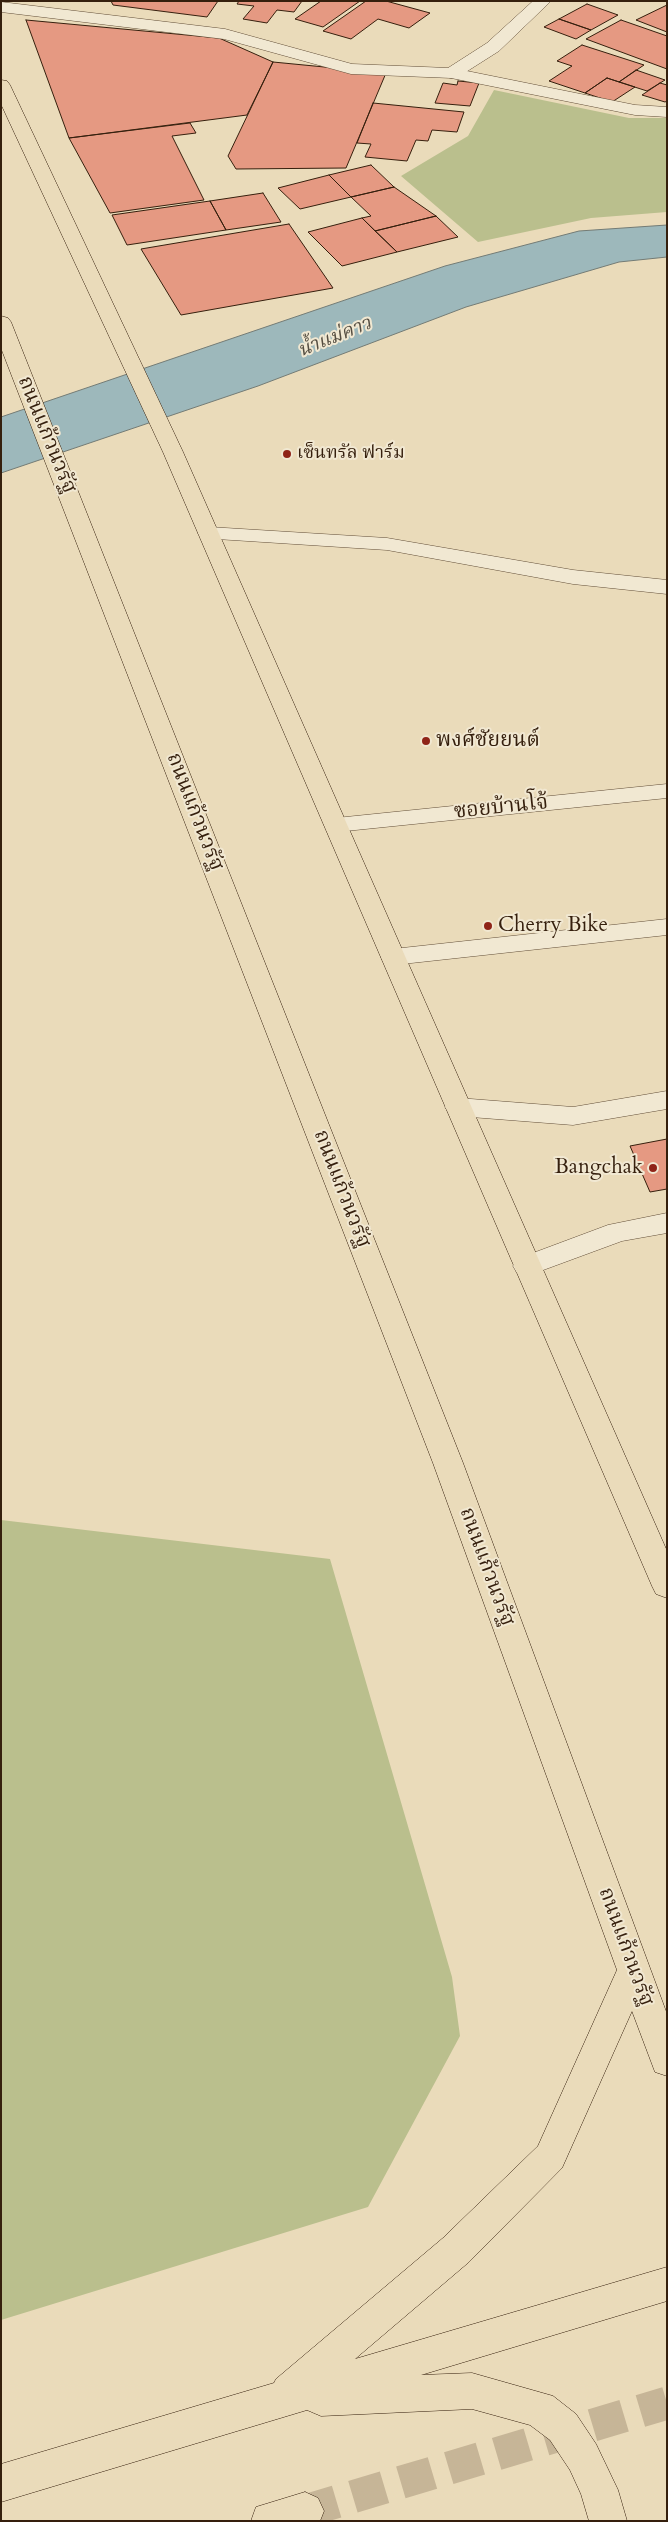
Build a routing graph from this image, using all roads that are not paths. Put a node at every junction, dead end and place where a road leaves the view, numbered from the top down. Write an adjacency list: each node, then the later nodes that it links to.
1 (544, 1): 3 (street)
2 (1, 7): 3 (street)
3 (452, 73): 5 (street)
4 (1, 85): 7 (main road)
5 (667, 112)
6 (1, 322): 18 (main road, ถนนแก้วนวรัฐ)
7 (209, 533): 8 (street); 10 (main road)
8 (667, 587)
9 (667, 791): 10 (street, ซอยบ้านโจ้)
10 (336, 825): 12 (main road)
11 (667, 927): 12 (street)
12 (393, 957): 14 (main road)
13 (667, 1100): 14 (street)
14 (458, 1107): 16 (main road)
15 (667, 1223): 16 (street)
16 (527, 1266): 17 (main road)
17 (667, 1586)
18 (634, 1971): 19 (main road, ถนนแก้วนวรัฐ); 21 (main road)
19 (667, 2061)
20 (667, 2284): 21 (main road)
21 (280, 2400): 22 (main road); 25 (main road)
22 (1, 2483)
23 (305, 2511): 24 (main road)
24 (270, 2521)
25 (608, 2521)

